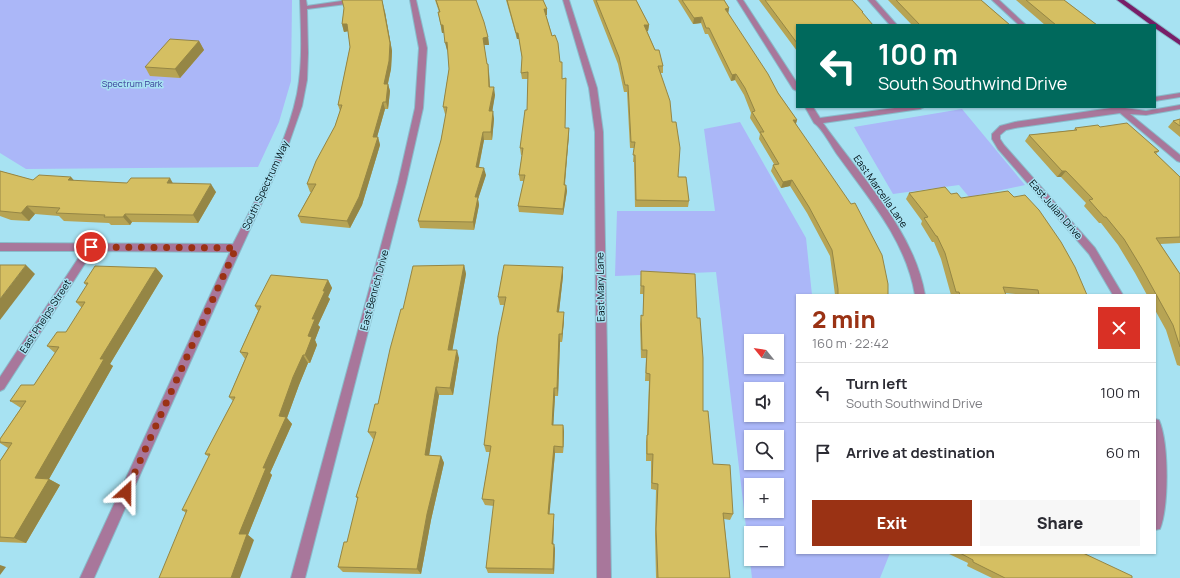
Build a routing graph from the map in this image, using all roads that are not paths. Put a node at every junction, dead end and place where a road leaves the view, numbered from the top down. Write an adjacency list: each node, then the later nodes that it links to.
1 (362, 0): 8 (street)
2 (413, 0): 32 (street, East Benrich Drive)
3 (566, 0): 33 (street, East Mary Lane)
4 (740, 0): 14 (street)
5 (871, 0): 9 (street)
6 (995, 0): 10 (street)
7 (1120, 0): 11 (main road)
8 (303, 4): 25 (street, South Spectrum Way)
9 (893, 24)
10 (1022, 24)
11 (1154, 24)
12 (1156, 26): 13 (main road)
13 (1180, 43)
14 (796, 87)
15 (1180, 95): 16 (street)
16 (1156, 99)
17 (1180, 107): 20 (street)
18 (810, 108): 21 (street, East Marcella Lane)
19 (913, 108): 21 (street)
20 (1122, 108): 22 (street); 27 (street, East Julian Drive)
21 (818, 121): 26 (street, East Marcella Lane)
22 (1180, 159)
23 (0, 247): 24 (street)
24 (91, 247): 25 (street); 28 (street, East Phelps Street)
25 (236, 248): 31 (street, South Spectrum Way)
26 (920, 294)
27 (1117, 294)
28 (0, 386)
29 (1156, 429): 30 (street)
30 (1156, 522)
31 (87, 578)
32 (298, 578)
33 (604, 578)

